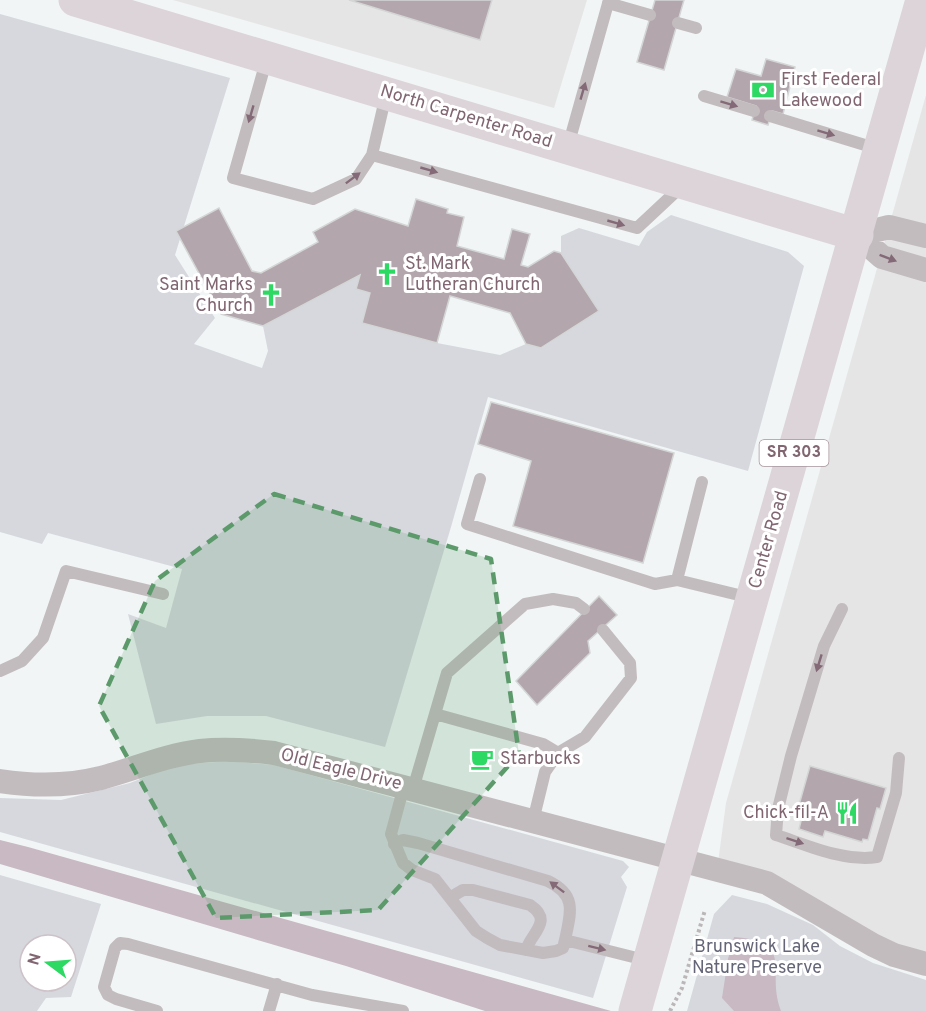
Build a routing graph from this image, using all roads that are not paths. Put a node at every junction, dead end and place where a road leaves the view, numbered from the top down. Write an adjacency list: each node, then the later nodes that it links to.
1 (75, 0): 7 (main road, North Carpenter Road)
2 (922, 0): 13 (main road, Center Road / SR 303)
3 (609, 2): 4 (lane); 12 (lane, one-way to 3)
4 (650, 15)
5 (678, 23): 6 (lane)
6 (696, 28)
7 (267, 57): 8 (main road, North Carpenter Road); 14 (lane, one-way to 14)
8 (387, 93): 12 (main road, North Carpenter Road); 14 (lane)
9 (704, 96): 10 (lane, one-way to 10)
10 (754, 111)
11 (770, 116): 13 (lane, one-way to 13)
12 (567, 147): 15 (main road, North Carpenter Road)
13 (881, 150): 16 (main road, Center Road / SR 303)
14 (372, 155): 15 (lane, one-way to 15)
15 (684, 184): 16 (main road, North Carpenter Road)
16 (857, 235): 17 (street); 18 (street, one-way to 18); 23 (main road, Center Road / SR 303)
17 (926, 236)
18 (926, 270)
19 (480, 479): 21 (lane)
20 (702, 482): 21 (lane)
21 (677, 580): 23 (lane)
22 (164, 594): 27 (lane)
23 (753, 598): 35 (main road, Center Road / SR 303)
24 (584, 609): 28 (lane)
25 (842, 609): 30 (lane, one-way to 30)
26 (603, 630): 29 (lane)
27 (0, 671)
28 (435, 714): 29 (lane); 32 (lane)
29 (558, 753): 33 (lane)
30 (899, 758)
31 (0, 781): 32 (street, Old Eagle Drive)
32 (409, 788): 33 (street, Old Eagle Drive); 34 (lane)
33 (534, 821): 35 (street, Old Eagle Drive)
34 (394, 844): 36 (lane); 37 (lane, one-way to 34)
35 (677, 860): 39 (main road, Center Road / SR 303); 40 (street, Old Eagle Drive)
36 (451, 897): 38 (lane); 38 (lane)
37 (565, 940): 38 (lane); 39 (lane, one-way to 39)
38 (526, 950)
39 (649, 961): 45 (main road, Center Road / SR 303)
40 (926, 964)
41 (277, 984): 42 (lane); 43 (lane); 44 (lane)
42 (157, 1011)
43 (269, 1011)
44 (403, 1011)
45 (635, 1011)

